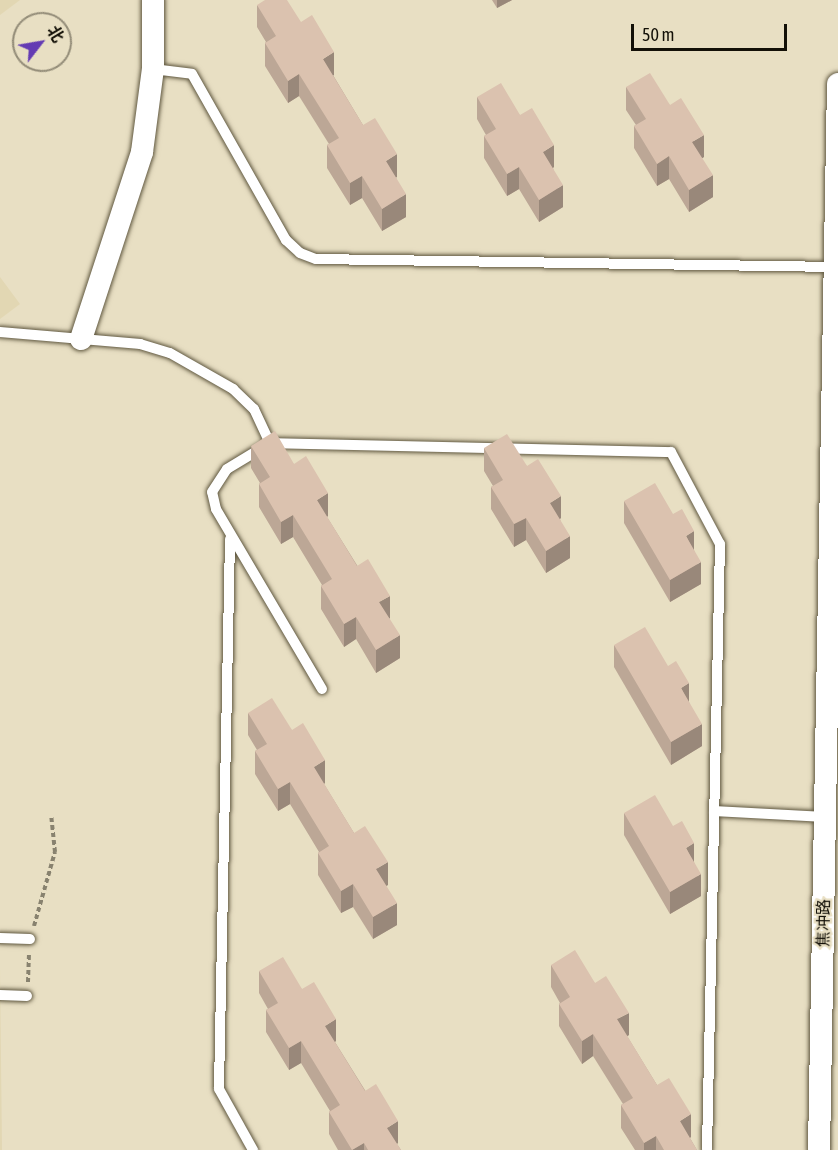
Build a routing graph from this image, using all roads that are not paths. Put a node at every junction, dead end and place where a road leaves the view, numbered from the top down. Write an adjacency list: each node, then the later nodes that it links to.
1 (153, 0): 2 (street)
2 (153, 69): 4 (lane); 6 (street)
3 (838, 84): 4 (street, 焦冲路)
4 (835, 267): 11 (street, 焦冲路)
5 (0, 332): 6 (lane)
6 (81, 339): 7 (lane)
7 (270, 443): 8 (lane); 10 (lane)
8 (230, 537): 9 (lane); 16 (lane)
9 (322, 689)
10 (714, 811): 11 (lane); 17 (lane)
11 (825, 817): 18 (street, 焦冲路)
12 (0, 938): 13 (lane)
13 (30, 939)
14 (0, 995): 15 (lane)
15 (27, 996)
16 (253, 1150)
17 (707, 1150)
18 (819, 1150)

